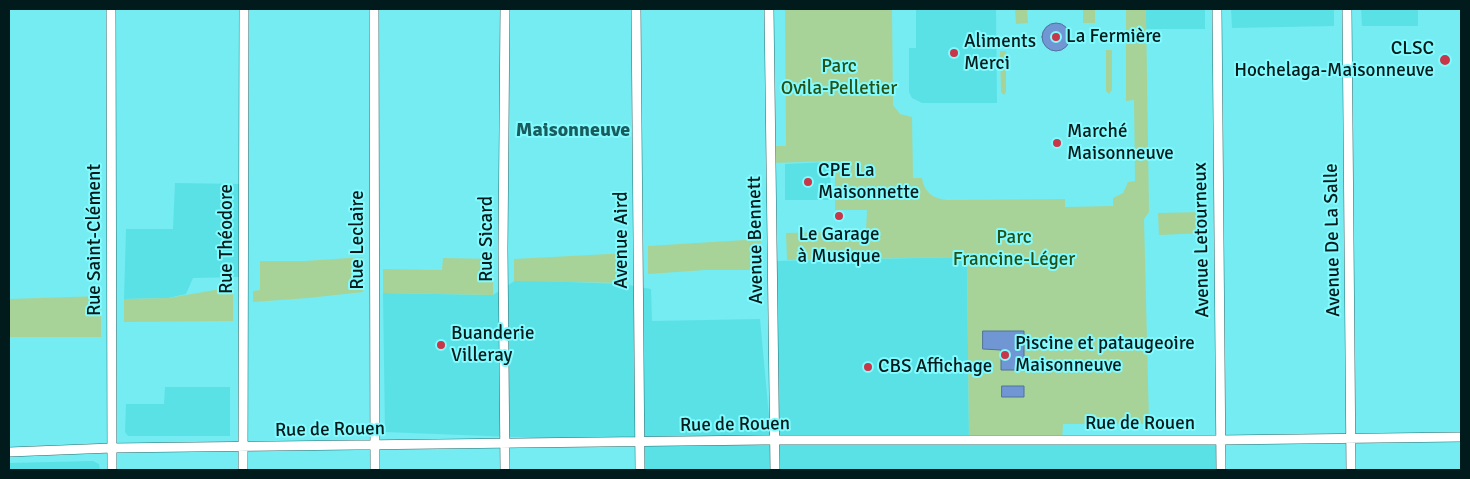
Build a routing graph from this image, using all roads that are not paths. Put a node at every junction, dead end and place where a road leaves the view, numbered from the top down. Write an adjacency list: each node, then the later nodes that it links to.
1 (111, 9): 17 (street, Rue Saint-Clément)
2 (244, 9): 16 (street, Rue Théodore)
3 (374, 9): 15 (street, Rue Leclaire)
4 (505, 9): 14 (street, Rue Sicard)
5 (636, 9): 13 (street, Avenue Aird)
6 (769, 9): 11 (street, Avenue Bennett)
7 (1216, 9): 12 (street, Avenue Letourneux)
8 (1346, 9): 9 (street, Avenue De La Salle)
9 (1351, 437): 10 (street, Rue de Rouen); 12 (street, Rue de Rouen); 26 (street, Avenue De La Salle)
10 (1461, 437)
11 (774, 440): 12 (street, Rue de Rouen); 13 (street, Rue de Rouen); 24 (street, Avenue Bennett)
12 (1220, 440): 25 (street, Avenue Letourneux)
13 (640, 442): 14 (street, Rue de Rouen); 23 (street, Avenue Aird)
14 (504, 444): 15 (street, Rue de Rouen); 22 (street, Rue Sicard)
15 (374, 445): 16 (street, Rue de Rouen); 21 (street, Rue Leclaire)
16 (244, 447): 17 (street, Rue de Rouen); 20 (street, Rue Théodore)
17 (112, 448): 18 (street, Rue de Rouen); 19 (street, Rue Saint-Clément)
18 (9, 452)
19 (112, 470)
20 (243, 470)
21 (374, 470)
22 (505, 470)
23 (640, 470)
24 (775, 470)
25 (1221, 470)
26 (1351, 470)

